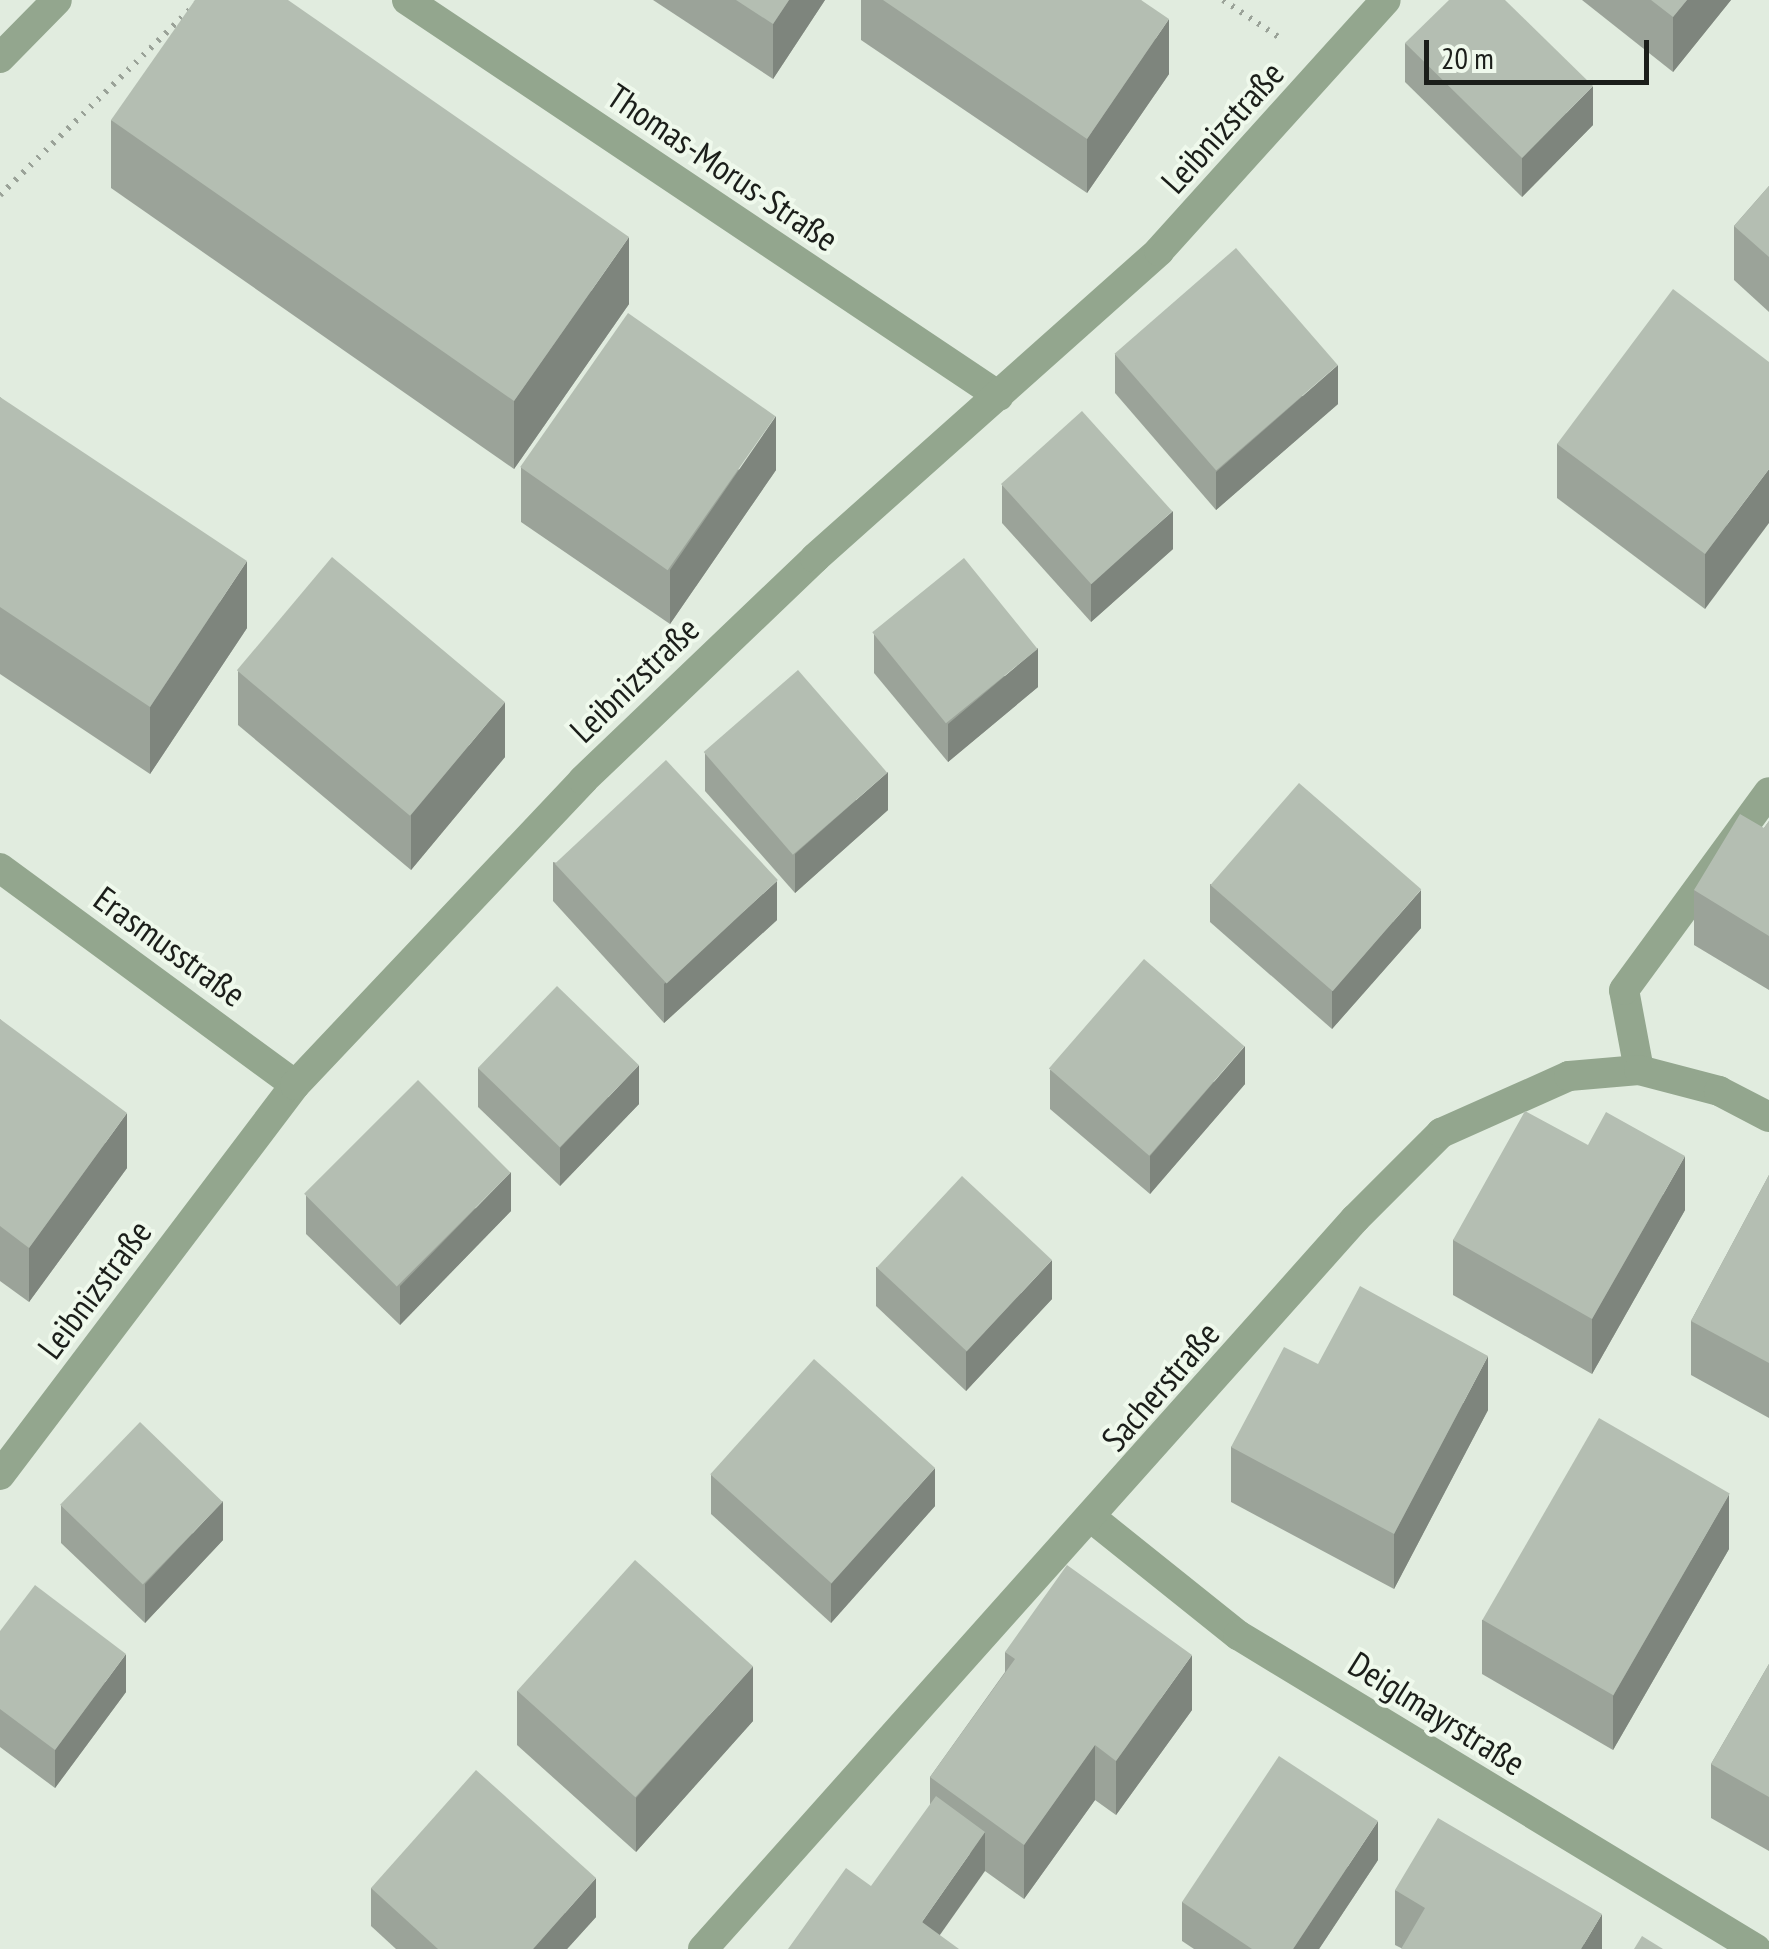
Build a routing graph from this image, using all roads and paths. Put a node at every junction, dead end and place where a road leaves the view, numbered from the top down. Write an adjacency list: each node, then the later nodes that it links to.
1 (57, 0): 6 (street)
2 (200, 0): 8 (path)
3 (406, 0): 9 (street, Thomas-Morus-Straße)
4 (1223, 0): 7 (path)
5 (1386, 0): 7 (street, Leibnizstraße)
6 (0, 58)
7 (1325, 69): 9 (street, Leibnizstraße)
8 (0, 195)
9 (999, 396): 13 (street, Leibnizstraße)
10 (1769, 792): 12 (street)
11 (0, 868): 13 (street, Erasmusstraße)
12 (1639, 1070): 14 (street, Sacherstraße); 16 (street, Sacherstraße)
13 (295, 1084): 15 (street, Leibnizstraße)
14 (1769, 1117)
15 (0, 1475)
16 (1094, 1519): 17 (street, Sacherstraße); 18 (street, Deiglmayrstraße)
17 (703, 1949)
18 (1756, 1949)

